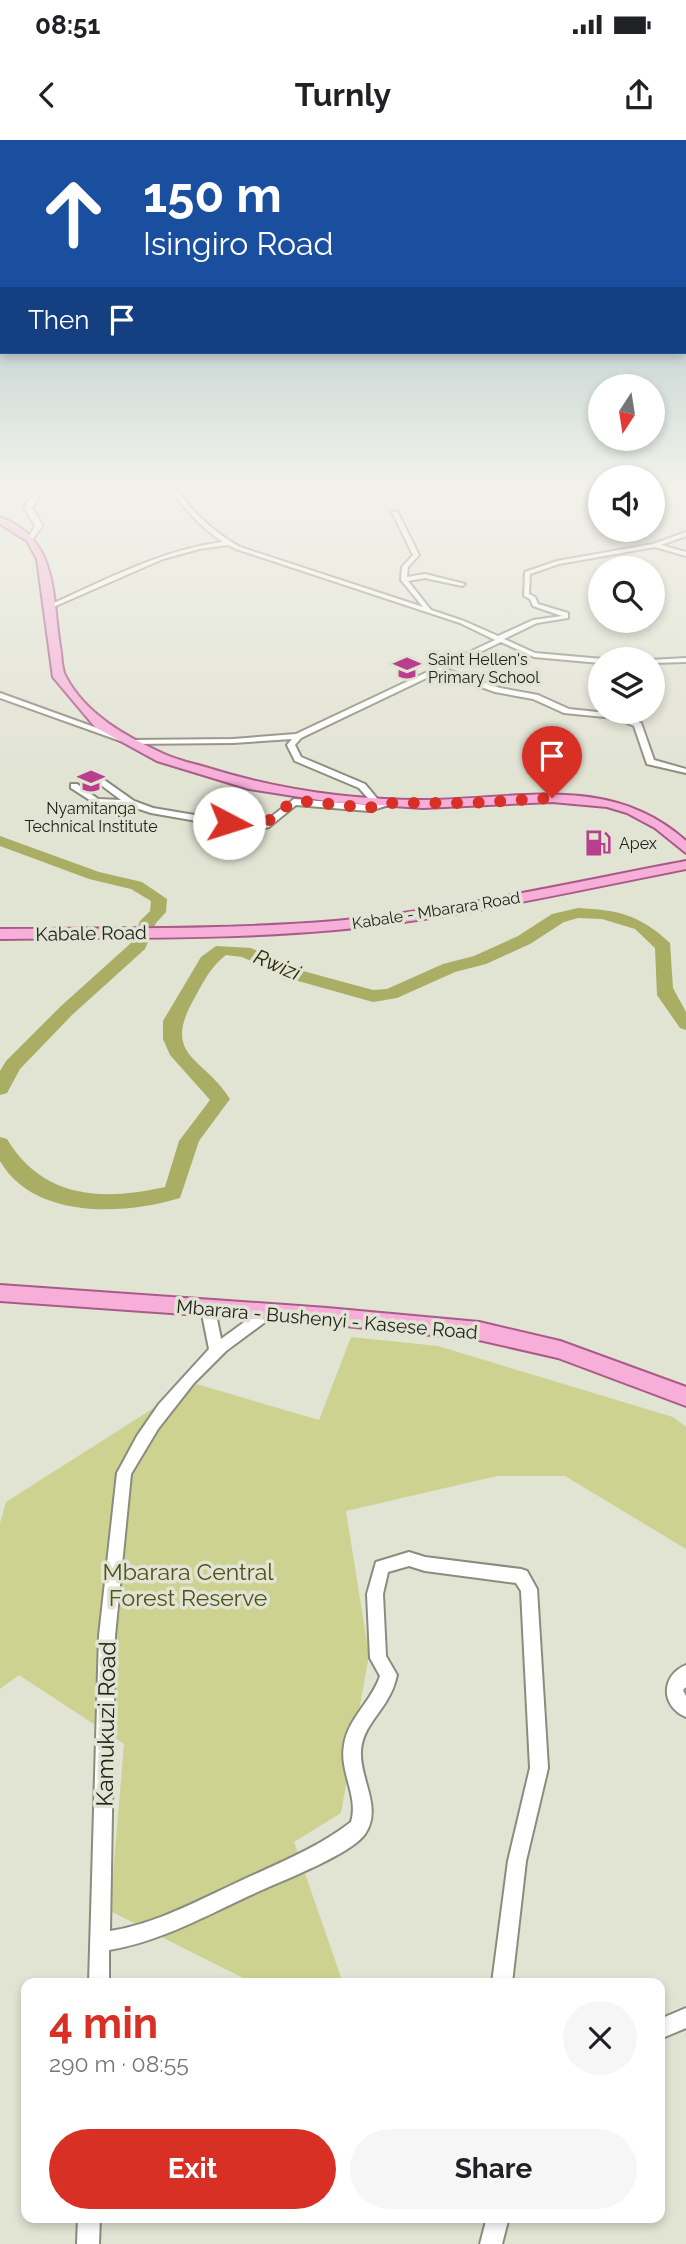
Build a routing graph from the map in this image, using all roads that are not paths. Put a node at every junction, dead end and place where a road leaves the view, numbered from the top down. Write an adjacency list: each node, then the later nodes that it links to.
1 (46, 581): 9 (main road)
2 (108, 581): 9 (street)
3 (342, 581): 10 (street)
4 (405, 581): 10 (street)
5 (452, 581): 7 (street)
6 (527, 581): 8 (street)
7 (462, 583)
8 (535, 605): 11 (street); 11 (street)
9 (49, 607): 19 (main road)
10 (428, 610): 12 (street)
11 (535, 621): 12 (street)
12 (499, 639): 14 (street); 16 (street)
13 (686, 660): 15 (street)
14 (588, 661)
15 (665, 661)
16 (438, 669): 18 (street); 20 (street)
17 (0, 695): 19 (street)
18 (298, 736): 19 (street); 24 (street)
19 (129, 742): 24 (main road)
20 (686, 771)
21 (100, 780): 23 (street)
22 (74, 786): 23 (street)
23 (131, 803): 24 (street)
24 (381, 803): 25 (main road)
25 (686, 849)
26 (686, 865): 27 (main road, Kabale - Mbarara Road)
27 (183, 932): 28 (main road, Kabale Road)
28 (103, 933): 29 (main road, Kabale Road)
29 (0, 934)
30 (0, 1293): 31 (main road, Mbarara - Bushenyi - Kasese Road)
31 (208, 1309): 32 (main road, Mbarara - Bushenyi - Kasese Road); 33 (street)
32 (267, 1313): 33 (street, Kamukuzi Road); 34 (main road, Mbarara - Bushenyi - Kasese Road)
33 (216, 1351): 37 (street, Kamukuzi Road)
34 (686, 1397)
35 (686, 1673): 36 (street)
36 (686, 1708)
37 (100, 1942): 38 (street, Kamukuzi Road); 39 (street)
38 (99, 1978)
39 (503, 1978)
40 (686, 2018): 41 (street)
41 (665, 2027)
42 (89, 2223): 44 (street)
43 (496, 2223): 45 (street)
44 (88, 2244)
45 (491, 2244)

